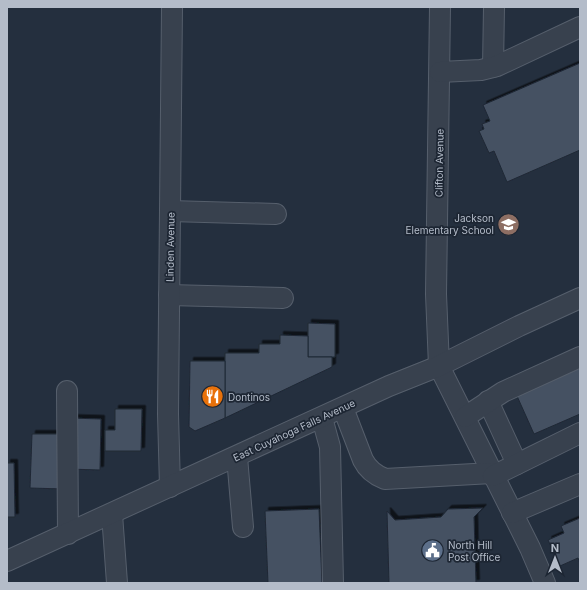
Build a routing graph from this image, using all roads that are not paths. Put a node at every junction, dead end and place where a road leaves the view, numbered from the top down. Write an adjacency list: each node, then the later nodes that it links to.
1 (172, 7): 7 (street, Linden Avenue)
2 (440, 7): 6 (street, Clifton Avenue)
3 (494, 7): 5 (street)
4 (580, 27): 5 (street)
5 (493, 66): 6 (street)
6 (440, 72): 13 (street, Clifton Avenue)
7 (170, 211): 8 (street); 9 (street, Linden Avenue)
8 (276, 214)
9 (169, 295): 10 (street); 24 (street, Linden Avenue)
10 (283, 298)
11 (580, 298): 13 (street, East Cuyahoga Falls Avenue)
12 (580, 357): 15 (street)
13 (439, 366): 16 (street, East Cuyahoga Falls Avenue); 17 (street)
14 (67, 391): 28 (street)
15 (488, 401): 17 (street); 21 (street)
16 (344, 408): 18 (street, East Cuyahoga Falls Avenue); 22 (street)
17 (465, 417): 22 (street)
18 (322, 418): 20 (street, East Cuyahoga Falls Avenue); 31 (street)
19 (580, 433): 21 (street)
20 (237, 457): 24 (street, East Cuyahoga Falls Avenue); 27 (street)
21 (518, 464): 22 (street)
22 (493, 475): 25 (street)
23 (580, 484): 25 (street)
24 (170, 487): 26 (street, East Cuyahoga Falls Avenue)
25 (512, 513): 32 (street)
26 (112, 514): 28 (street, East Cuyahoga Falls Avenue); 30 (street)
27 (243, 527)
28 (68, 534): 29 (street, East Cuyahoga Falls Avenue)
29 (7, 562)
30 (117, 583)
31 (334, 583)
32 (545, 583)

